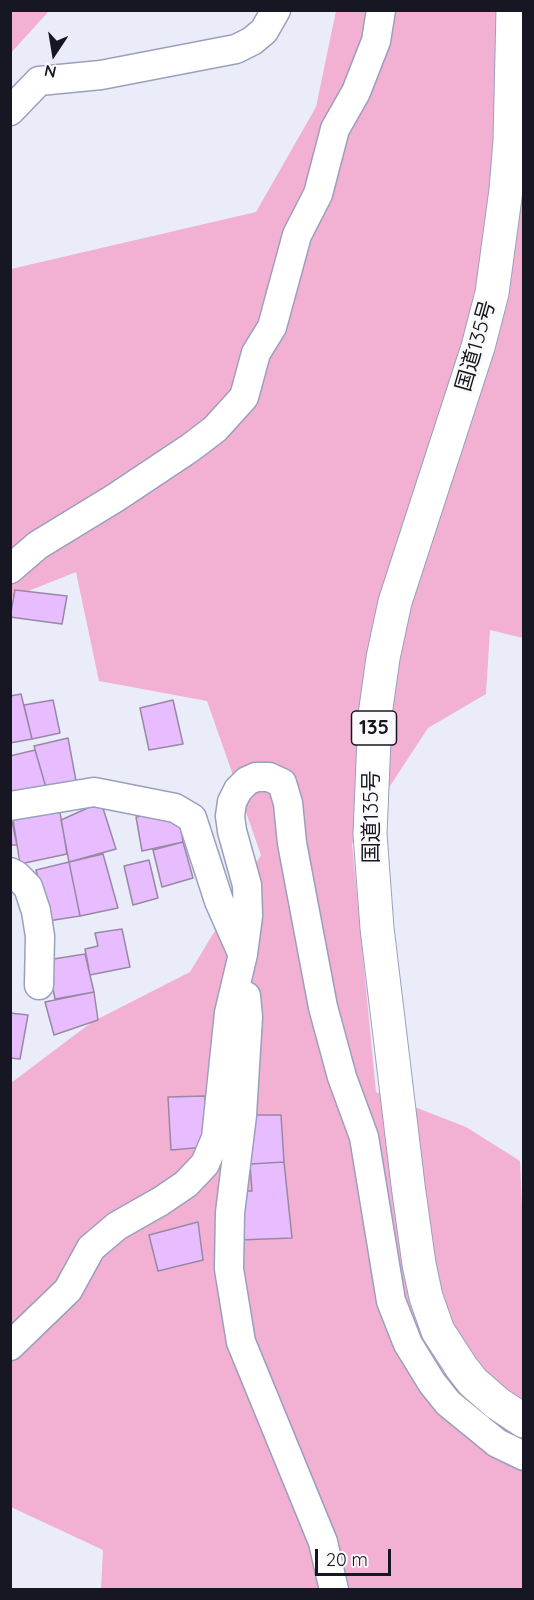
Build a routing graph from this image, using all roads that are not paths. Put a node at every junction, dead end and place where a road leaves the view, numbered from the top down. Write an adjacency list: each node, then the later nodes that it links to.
1 (276, 10): 4 (street)
2 (381, 10): 5 (street)
3 (513, 10): 11 (highway, 国道135号 / 135)
4 (10, 111)
5 (10, 569)
6 (10, 806): 8 (street)
7 (10, 872): 9 (street)
8 (243, 954): 10 (street); 12 (street); 13 (street)
9 (39, 985)
10 (10, 1346)
11 (524, 1421)
12 (524, 1456)
13 (334, 1590)

